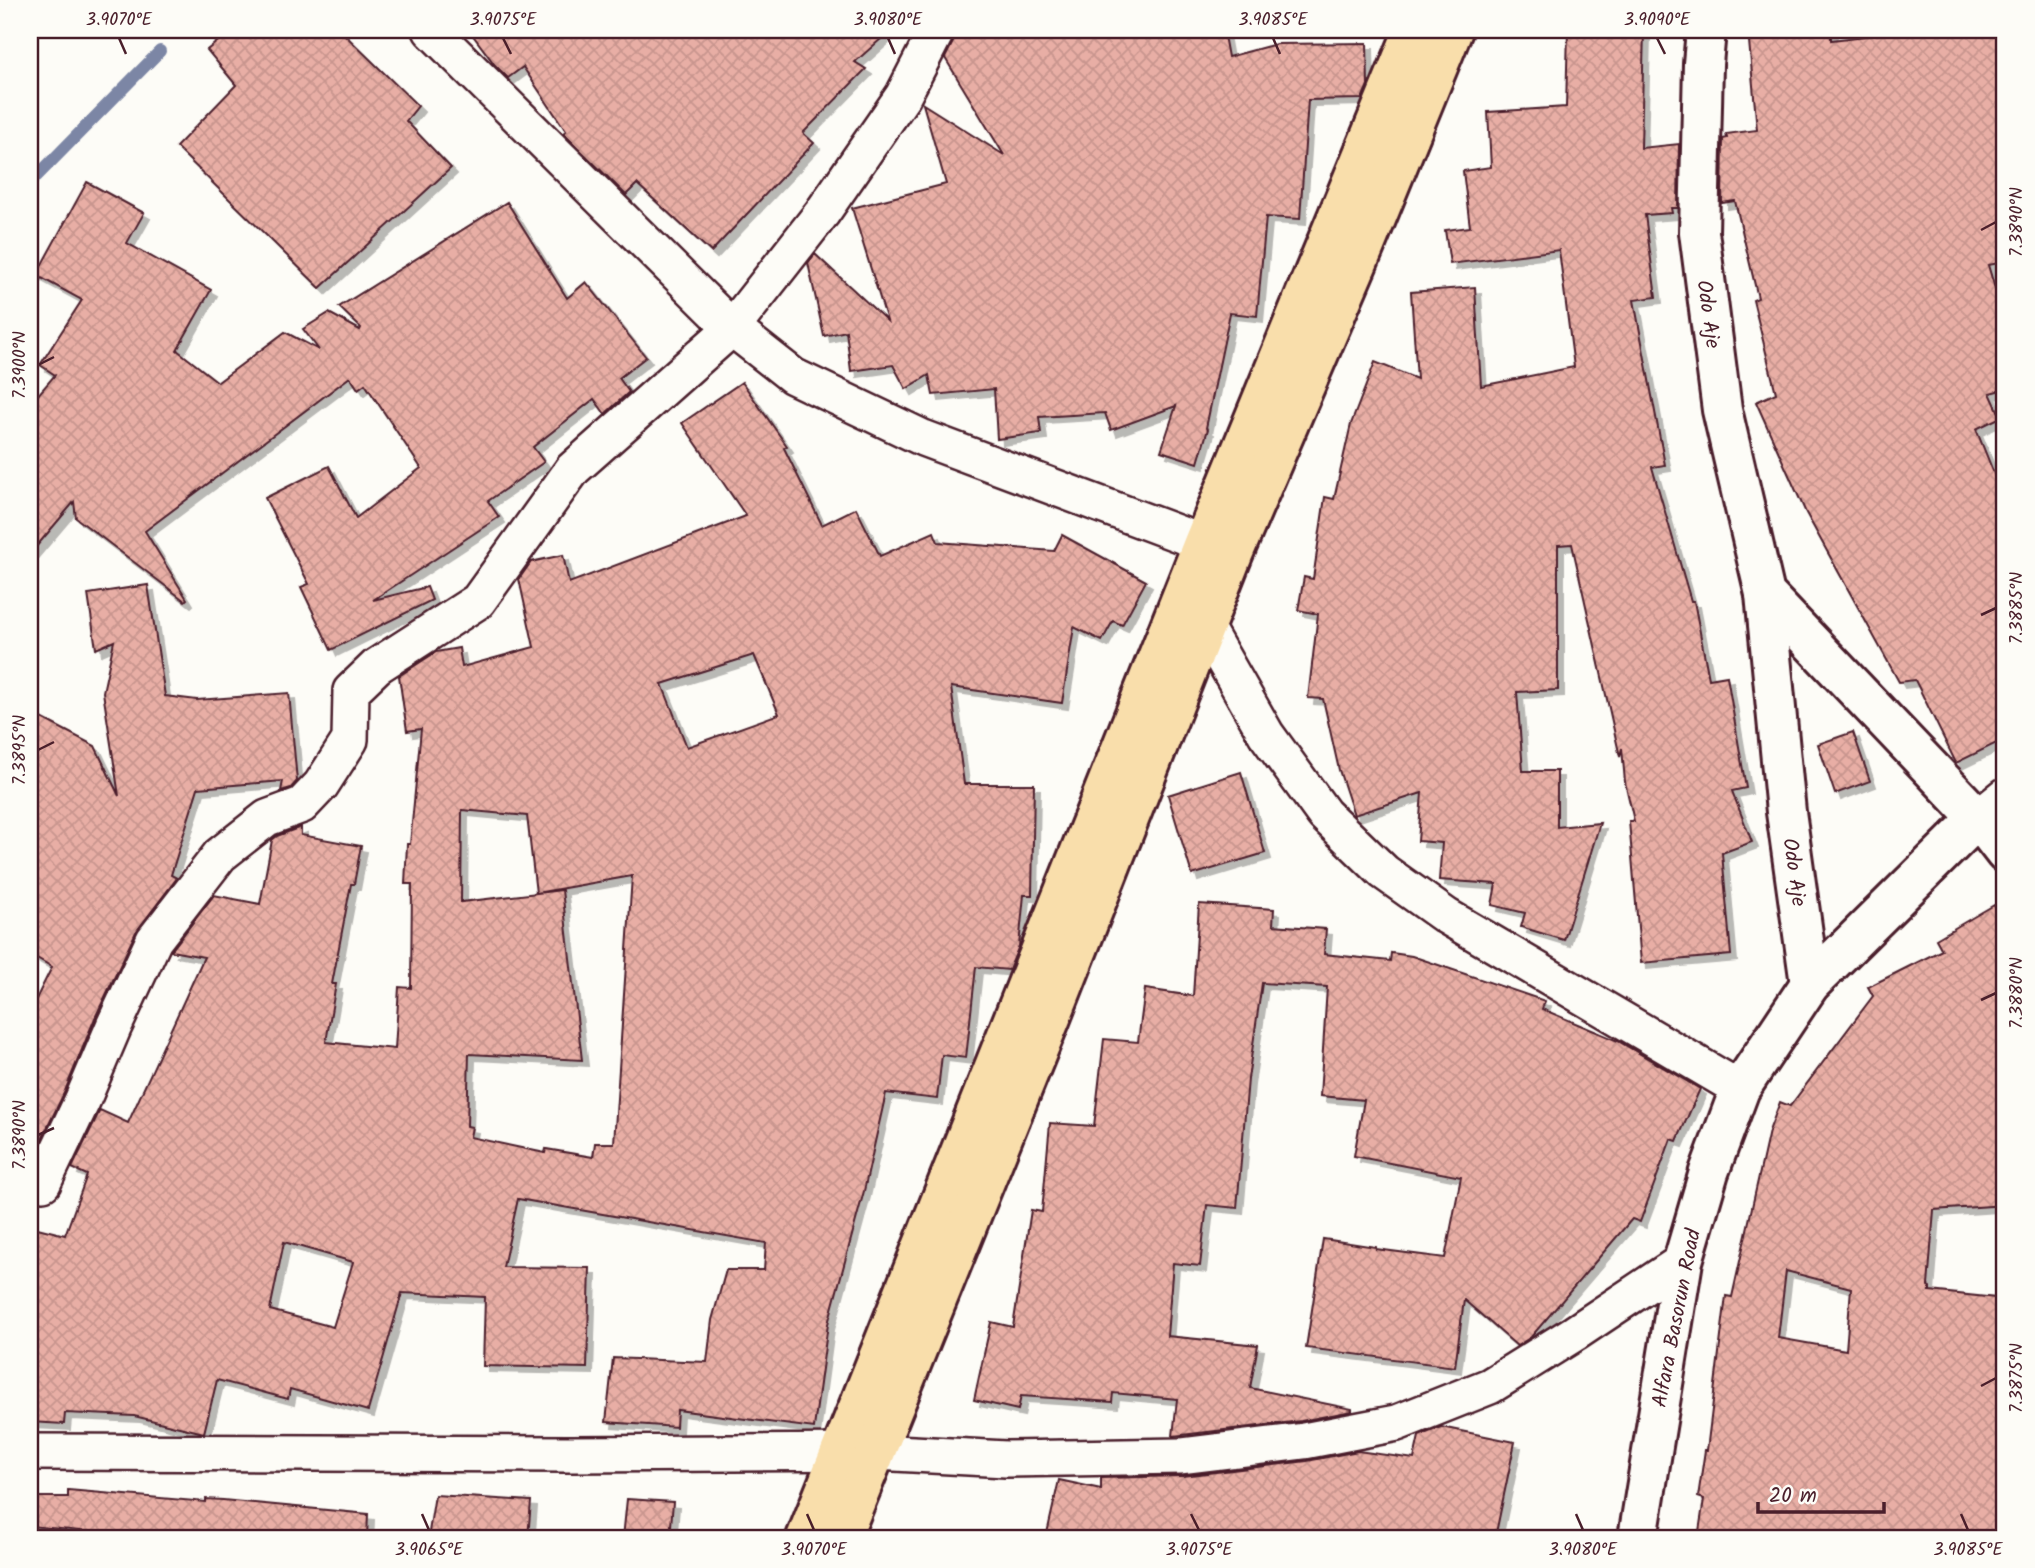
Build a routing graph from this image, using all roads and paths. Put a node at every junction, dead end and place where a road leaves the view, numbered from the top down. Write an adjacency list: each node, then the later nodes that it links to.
1 (431, 30): 6 (street)
2 (937, 30): 6 (street)
3 (1414, 30): 7 (highway)
4 (1453, 30): 9 (highway)
5 (1706, 30): 8 (street, Odo Aje)
6 (732, 328): 7 (street); 14 (street)
7 (1203, 543): 17 (highway)
8 (1765, 594): 10 (street); 12 (street, Odo Aje)
9 (1205, 628): 13 (street); 17 (highway)
10 (1992, 807): 11 (street); 12 (street, Alfara Basorun Road)
11 (2005, 853)
12 (1810, 984): 13 (street, Alfara Basorun Road)
13 (1740, 1090): 15 (street, Alfara Basorun Road)
14 (43, 1183)
15 (1683, 1261): 17 (street); 20 (street, Alfara Basorun Road)
16 (30, 1452): 17 (street)
17 (858, 1452): 18 (highway); 19 (highway)
18 (806, 1538)
19 (841, 1538)
20 (1638, 1538)

